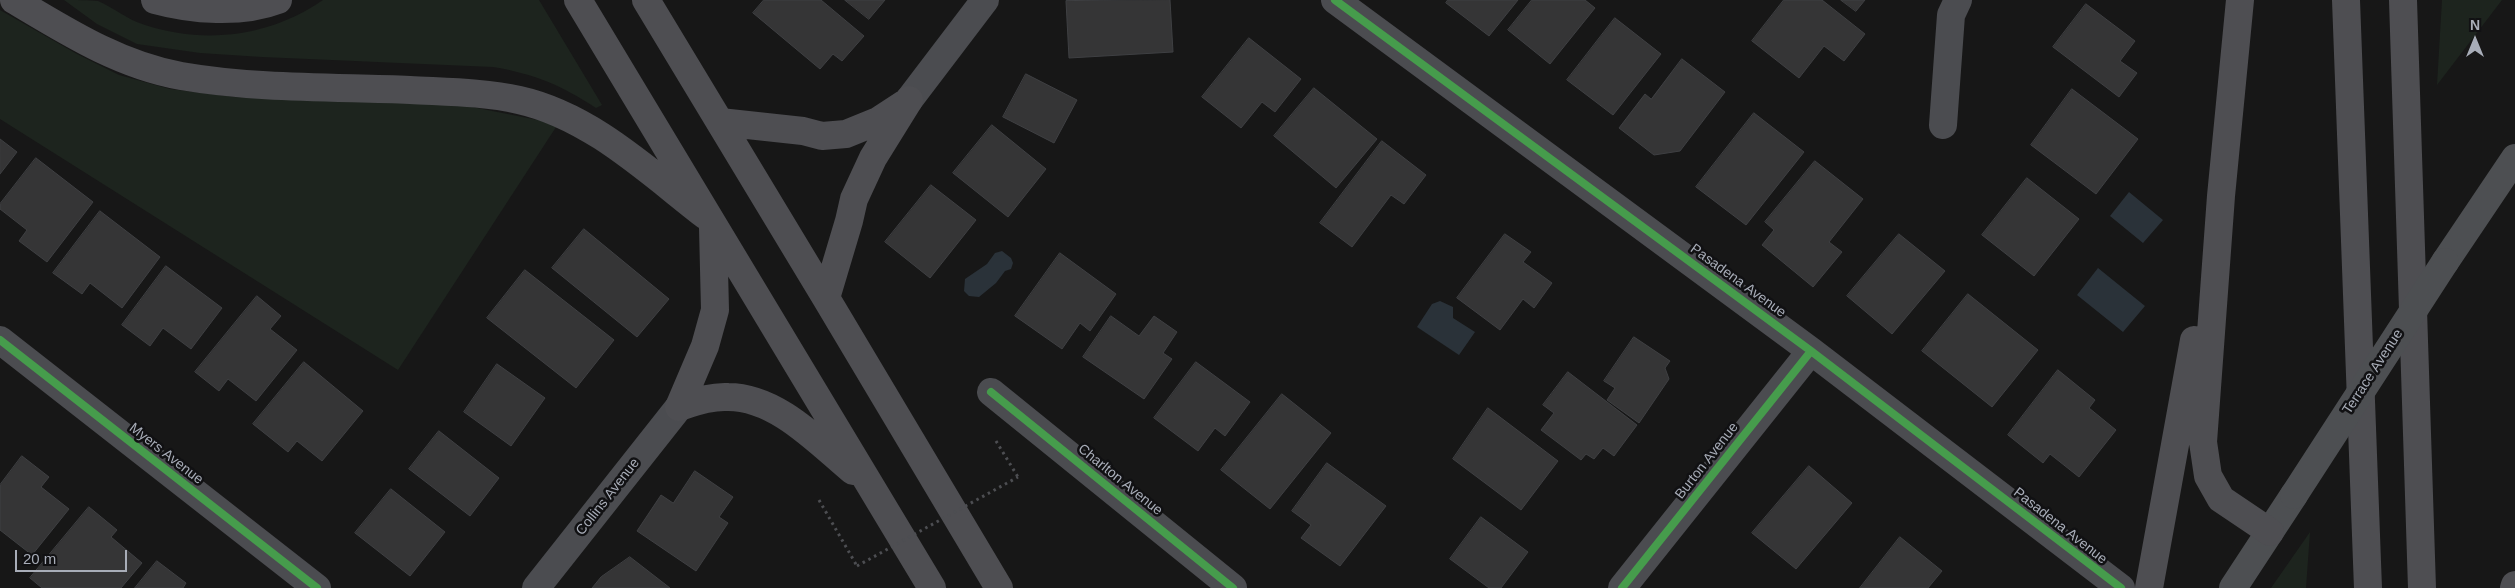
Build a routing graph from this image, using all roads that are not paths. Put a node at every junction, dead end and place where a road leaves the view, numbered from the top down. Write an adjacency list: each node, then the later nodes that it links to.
1 (14, 0): 17 (highway)
2 (155, 0): 3 (highway)
3 (278, 0)
4 (578, 0): 17 (highway)
5 (646, 0): 13 (highway)
6 (985, 0): 12 (street)
7 (1335, 0): 20 (street, Pasadena Avenue)
8 (1958, 0): 14 (street)
9 (2346, 0): 34 (highway)
10 (2403, 0): 35 (highway)
11 (2235, 3): 16 (highway)
12 (909, 100): 13 (highway); 18 (highway)
13 (720, 122): 18 (highway)
14 (1943, 125)
15 (2514, 160): 24 (main road, Terrace Avenue, bridge)
16 (2221, 196): 24 (highway); 32 (highway)
17 (710, 221): 22 (highway); 23 (highway)
18 (826, 298): 28 (highway)
19 (0, 340): 25 (street, Myers Avenue)
20 (1811, 350): 30 (street, Burton Avenue); 31 (street, Pasadena Avenue)
21 (991, 392): 29 (street, Charlton Avenue)
22 (679, 406): 23 (highway); 26 (street, Collins Avenue)
23 (867, 482): 27 (highway)
24 (2270, 532): 33 (main road, Terrace Avenue)
25 (318, 588)
26 (536, 588)
27 (932, 588)
28 (998, 588)
29 (1233, 588)
30 (1622, 588)
31 (2121, 588)
32 (2149, 588)
33 (2233, 588)
34 (2368, 588)
35 (2422, 588)

